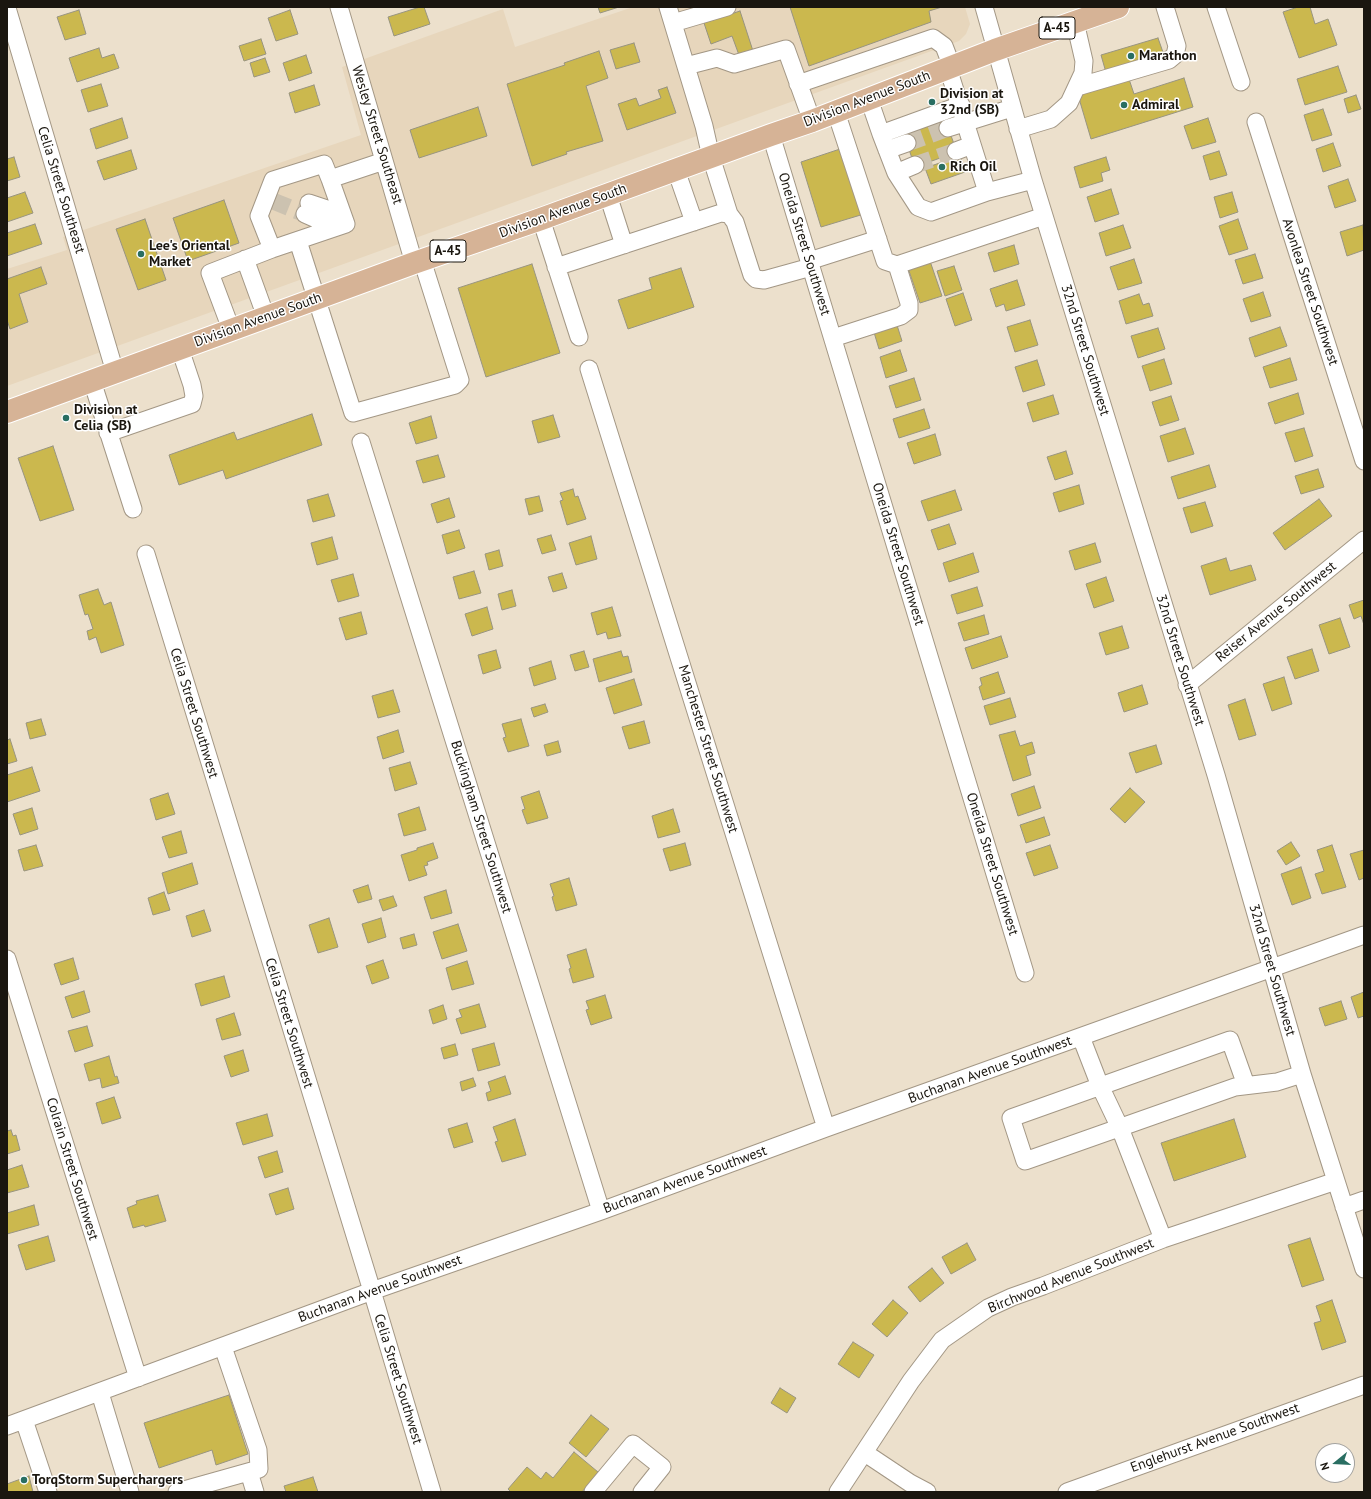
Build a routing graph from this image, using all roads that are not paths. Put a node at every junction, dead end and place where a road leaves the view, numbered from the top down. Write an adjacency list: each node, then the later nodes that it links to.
1 (339, 7): 33 (street, Wesley Street Southeast)
2 (668, 7): 10 (street)
3 (727, 7): 10 (street)
4 (984, 7): 11 (street, 32nd Street Southwest)
5 (1118, 7): 9 (main road, Division Avenue South / A-45)
6 (1165, 7): 16 (street)
7 (1216, 7): 14 (street)
8 (7, 8): 63 (street, Celia Street Southeast)
9 (1075, 22): 11 (main road, Division Avenue South / A-45); 16 (street)
10 (673, 23): 12 (street)
11 (995, 50): 13 (main road, Division Avenue South / A-45); 19 (street, 32nd Street Southwest)
12 (686, 66): 15 (street); 32 (street)
13 (950, 68): 15 (street); 17 (main road, Division Avenue South / A-45); 18 (street)
14 (1241, 82)
15 (798, 84): 21 (street)
16 (1077, 87): 25 (street)
17 (869, 99): 20 (main road, Division Avenue South / A-45); 26 (street)
18 (961, 105): 23 (street); 26 (street)
19 (1012, 108): 23 (street); 25 (street, 32nd Street Southwest)
20 (836, 112): 21 (main road, Division Avenue South / A-45); 47 (street)
21 (812, 121): 27 (main road, Division Avenue South / A-45)
22 (1256, 122): 68 (street, Avonlea Street Southwest)
23 (966, 123): 24 (street); 29 (street)
24 (948, 128)
25 (1018, 129): 38 (street, 32nd Street Southwest)
26 (881, 134): 30 (street)
27 (771, 135): 32 (main road, Division Avenue South / A-45); 53 (street, Oneida Street Southwest)
28 (907, 143): 30 (street)
29 (972, 145): 31 (street); 39 (street)
30 (887, 150): 36 (street)
31 (956, 151)
32 (711, 157): 35 (main road, Division Avenue South / A-45); 42 (street)
33 (384, 161): 37 (street); 52 (street, Wesley Street Southeast)
34 (915, 165): 36 (street)
35 (676, 170): 40 (main road, Division Avenue South / A-45); 46 (street)
36 (896, 173): 39 (street)
37 (330, 179): 45 (street); 50 (street)
38 (1033, 180): 39 (street); 43 (street, 32nd Street Southwest)
39 (987, 192)
40 (608, 195): 44 (main road, Division Avenue South / A-45); 49 (street)
41 (307, 209): 45 (street)
42 (729, 214): 46 (street); 53 (street)
43 (1044, 216): 54 (street); 72 (street, 32nd Street Southwest)
44 (541, 219): 52 (main road, Division Avenue South / A-45); 55 (street)
45 (339, 221): 48 (street)
46 (694, 222): 49 (street)
47 (878, 239): 53 (street); 54 (street)
48 (298, 241): 50 (street); 56 (street)
49 (624, 245): 55 (street)
50 (272, 250): 51 (street)
51 (245, 260): 57 (street); 58 (street)
52 (418, 261): 56 (main road, Division Avenue South / A-45); 56 (street, Wesley Street Southeast)
53 (810, 264): 60 (street, Oneida Street Southwest)
54 (897, 265): 60 (street)
55 (556, 267): 59 (street)
56 (317, 298): 57 (main road, Division Avenue South / A-45)
57 (266, 317): 58 (main road, Division Avenue South / A-45)
58 (231, 329): 61 (main road, Division Avenue South / A-45)
59 (578, 337)
60 (833, 338): 76 (street, Oneida Street Southwest)
61 (180, 349): 63 (main road, Division Avenue South / A-45); 66 (street)
62 (589, 369): 81 (street, Manchester Street Southwest)
63 (115, 372): 64 (main road, Division Avenue South / A-45)
64 (92, 381): 65 (main road, Division Avenue South / A-45); 66 (street)
65 (7, 411)
66 (108, 433): 69 (street)
67 (361, 442): 86 (street, Buckingham Street Southwest)
68 (1364, 461)
69 (133, 509)
70 (1364, 540): 72 (street, Reiser Avenue Southwest)
71 (146, 554): 89 (street, Celia Street Southwest)
72 (1187, 685): 75 (street, 32nd Street Southwest)
73 (1364, 935): 75 (street, Buchanan Avenue Southwest)
74 (7, 959): 91 (street, Colrain Street Southwest)
75 (1271, 969): 77 (street, Buchanan Avenue Southwest); 78 (street, 32nd Street Southwest)
76 (1025, 973)
77 (1081, 1037): 80 (street); 81 (street, Buchanan Avenue Southwest)
78 (1302, 1074): 79 (street); 83 (street, 32nd Street Southwest)
79 (1246, 1085): 80 (street); 82 (street)
80 (1100, 1086): 82 (street); 82 (street)
81 (826, 1128): 86 (street, Buchanan Avenue Southwest)
82 (1120, 1128): 87 (street)
83 (1336, 1181): 85 (street, 32nd Street Southwest); 87 (street, Birchwood Avenue Southwest)
84 (1364, 1200): 85 (street)
85 (1344, 1207): 88 (street, 32nd Street Southwest)
86 (601, 1211): 89 (street, Buchanan Avenue Southwest)
87 (1163, 1239): 96 (street, Birchwood Avenue Southwest)
88 (1364, 1269)
89 (372, 1291): 90 (street, Buchanan Avenue Southwest); 102 (street, Celia Street Southwest)
90 (223, 1347): 91 (street, Buchanan Avenue Southwest); 97 (street)
91 (138, 1378): 93 (street, Buchanan Avenue Southwest)
92 (1364, 1385): 107 (street, Englehurst Avenue Southwest)
93 (100, 1392): 94 (street, Buchanan Avenue Southwest); 99 (street)
94 (24, 1420): 95 (street, Buchanan Avenue Southwest); 98 (street)
95 (7, 1426)
96 (865, 1453): 105 (street, Birchwood Avenue Southwest); 106 (street)
97 (254, 1471): 100 (street); 101 (street)
98 (48, 1492)
99 (130, 1492)
100 (178, 1492)
101 (255, 1492)
102 (432, 1492)
103 (593, 1492): 104 (street)
104 (642, 1492)
105 (838, 1492)
106 (927, 1492)
107 (1067, 1492)

